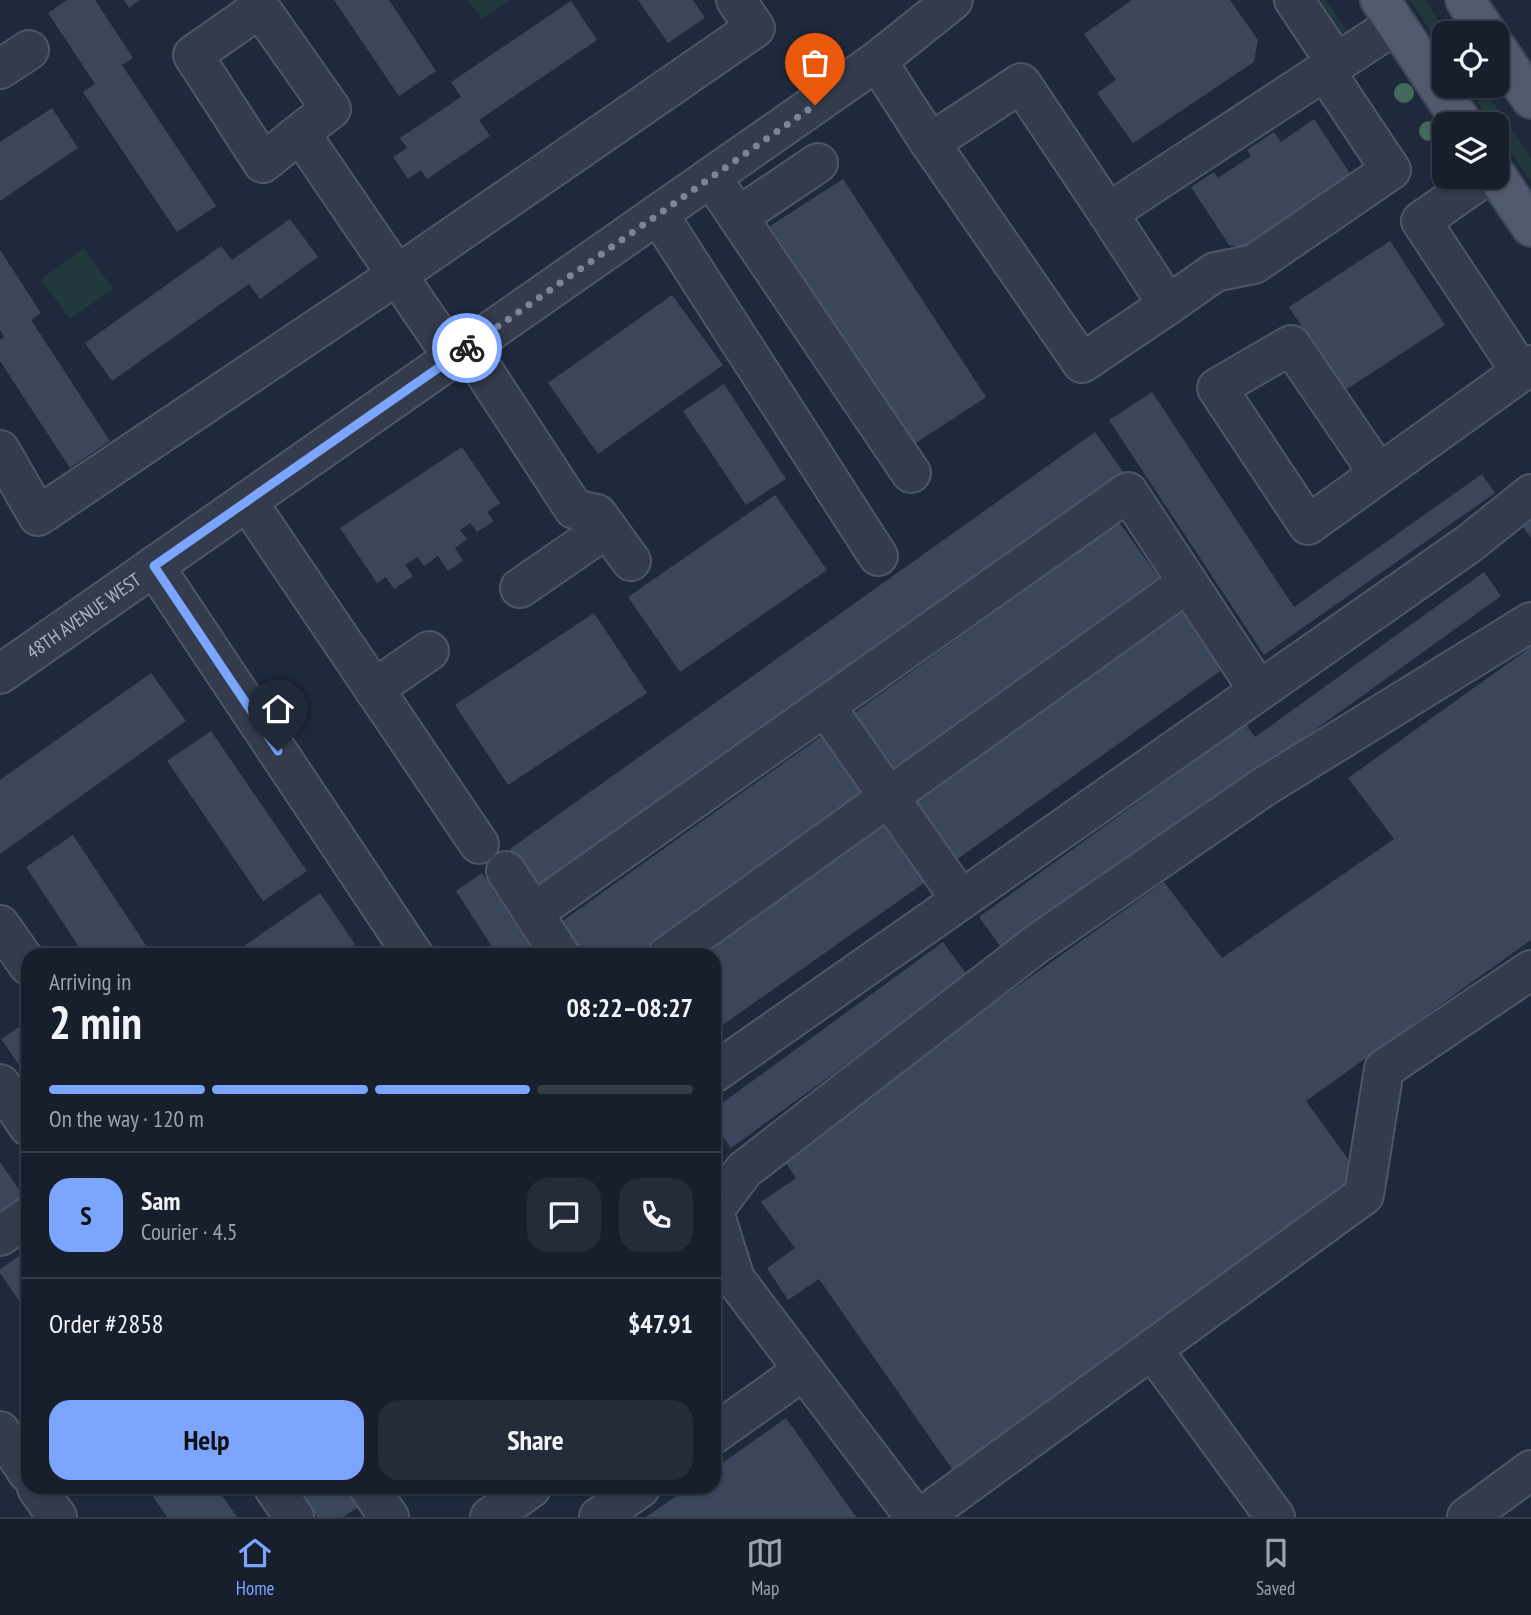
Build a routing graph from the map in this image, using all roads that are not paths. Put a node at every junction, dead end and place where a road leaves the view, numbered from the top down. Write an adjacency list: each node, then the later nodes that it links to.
1 (736, 0): 22 (street)
2 (953, 0): 7 (street, 48TH AVENUE WEST)
3 (1294, 0): 9 (street)
4 (1465, 0): 6 (main road)
5 (1388, 12): 9 (street); 11 (main road)
6 (1479, 21)
7 (877, 61): 13 (street); 15 (street, 48TH AVENUE WEST)
8 (1509, 66): 10 (main road)
9 (1331, 67): 18 (street); 23 (street)
10 (1531, 99)
11 (1454, 112)
12 (300, 133): 22 (street)
13 (930, 143): 18 (street); 23 (street)
14 (818, 163): 20 (street)
15 (711, 177): 19 (street, 48TH AVENUE WEST); 20 (street)
16 (1467, 189): 25 (street)
17 (1505, 189): 21 (main road)
18 (1108, 213): 23 (street)
19 (659, 214): 24 (street, 48TH AVENUE WEST); 32 (street)
20 (738, 217): 27 (street)
21 (1531, 227)
22 (397, 275): 24 (street); 26 (street)
23 (1168, 306)
24 (461, 352): 30 (street, 48TH AVENUE WEST); 31 (street)
25 (1526, 369): 28 (street)
26 (0, 450)
27 (911, 473)
28 (1379, 474): 28 (street)
29 (1531, 494): 41 (street)
30 (247, 501): 34 (street, 48TH AVENUE WEST); 40 (street)
31 (607, 528): 33 (street); 36 (street)
32 (878, 556)
33 (631, 561)
34 (154, 566): 39 (street, 48TH AVENUE WEST); 49 (street)
35 (1188, 583): 41 (street); 42 (street); 43 (street)
36 (520, 588)
37 (1531, 622): 57 (street)
38 (429, 651): 40 (street)
39 (0, 674)
40 (374, 689): 44 (street)
41 (1259, 691): 46 (street)
42 (825, 706): 43 (street); 47 (street)
43 (889, 797): 46 (street); 51 (street)
44 (479, 844)
45 (506, 871): 47 (street)
46 (961, 900): 54 (street)
47 (533, 913): 50 (street)
48 (0, 925): 52 (street)
49 (406, 948)
50 (556, 948)
51 (678, 948)
52 (21, 955)
53 (1531, 970): 61 (street)
54 (721, 1068)
55 (0, 1084): 56 (street)
56 (21, 1116)
57 (721, 1201)
58 (21, 1222): 60 (street)
59 (721, 1234): 62 (street)
60 (0, 1236)
61 (1152, 1349): 79 (street); 80 (street)
62 (804, 1370): 63 (street); 78 (street)
63 (721, 1429)
64 (0, 1431): 65 (street)
65 (21, 1462)
66 (1531, 1470): 72 (street)
67 (41, 1494): 73 (street)
68 (278, 1494): 74 (street)
69 (373, 1494): 75 (street)
70 (523, 1494): 76 (street)
71 (631, 1494): 77 (street)
72 (1471, 1516)
73 (57, 1517)
74 (294, 1517)
75 (389, 1517)
76 (490, 1517)
77 (598, 1517)
78 (915, 1517)
79 (922, 1517)
80 (1275, 1517)

